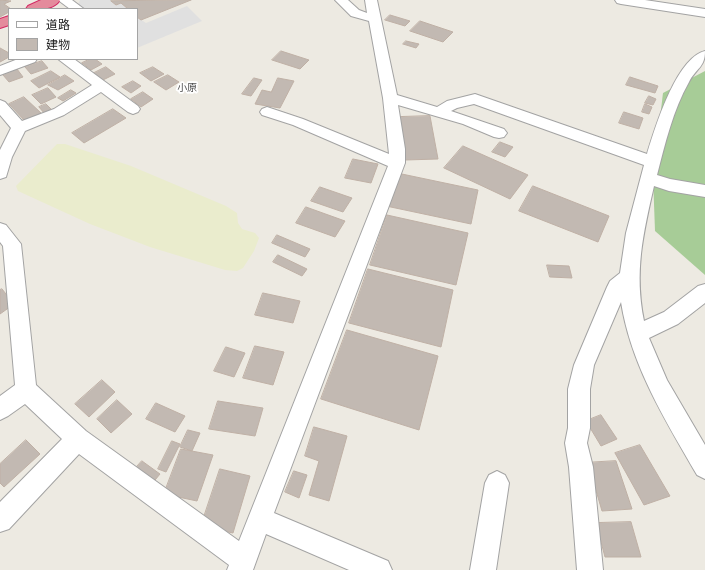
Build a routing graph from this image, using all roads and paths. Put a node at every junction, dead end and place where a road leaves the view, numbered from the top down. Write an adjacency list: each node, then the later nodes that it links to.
1 (53, 0): 6 (highway)
2 (64, 0): 7 (street)
3 (341, 0): 9 (street)
4 (371, 0): 9 (street)
5 (622, 0): 8 (street)
6 (35, 8)
7 (76, 8)
8 (705, 13)
9 (375, 19): 15 (street)
10 (705, 55): 23 (street)
11 (28, 60): 13 (street)
12 (66, 60): 14 (street)
13 (0, 71)
14 (101, 86): 17 (street); 20 (street)
15 (390, 98): 19 (street); 22 (street)
16 (0, 104): 20 (street)
17 (134, 109)
18 (267, 112): 22 (street)
19 (440, 112): 21 (street); 23 (street)
20 (19, 128): 24 (street)
21 (499, 133)
22 (397, 163): 36 (street)
23 (650, 170): 25 (street); 28 (street)
24 (0, 173)
25 (705, 191)
26 (0, 230): 27 (street)
27 (7, 270): 31 (street)
28 (629, 278): 30 (street); 41 (street)
29 (705, 292): 30 (street)
30 (637, 334): 34 (street)
31 (26, 390): 32 (street); 33 (street)
32 (0, 409)
33 (78, 439): 37 (street); 38 (street)
34 (705, 467)
35 (497, 483): 40 (street)
36 (260, 519): 38 (street); 39 (street)
37 (0, 520)
38 (242, 565)
39 (379, 570)
40 (483, 570)
41 (590, 570)

